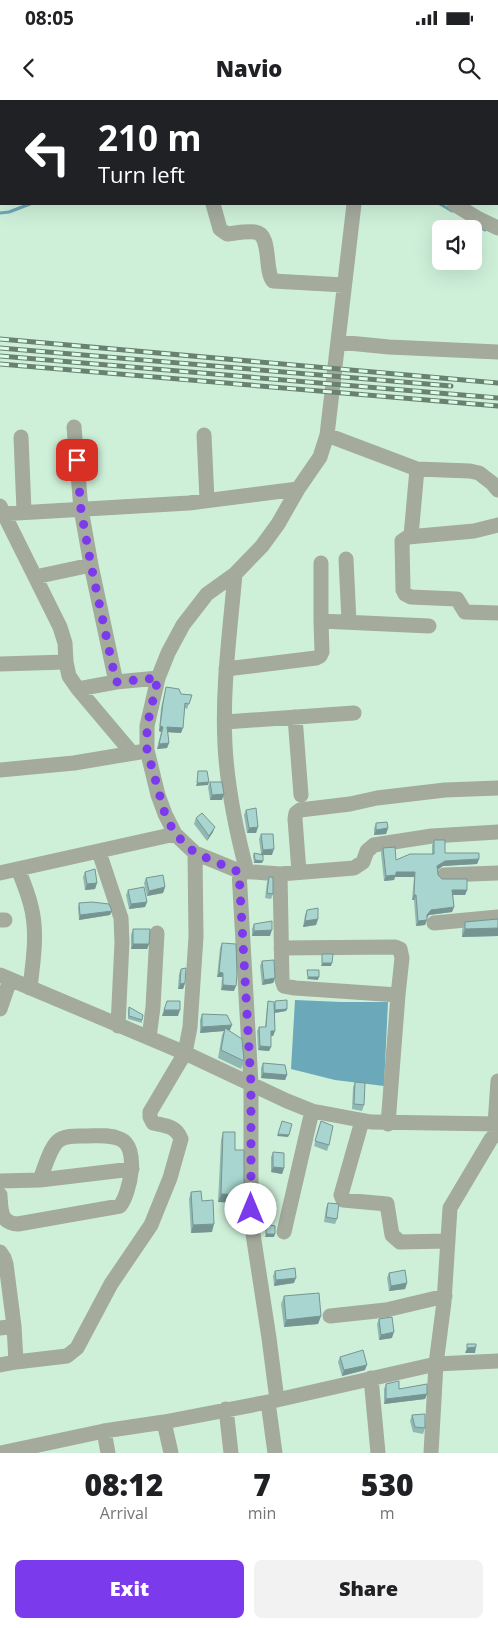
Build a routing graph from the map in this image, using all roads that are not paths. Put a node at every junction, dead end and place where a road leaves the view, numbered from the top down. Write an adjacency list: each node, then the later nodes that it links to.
1 (213, 205): 5 (street)
2 (354, 205): 5 (street)
3 (456, 205): 4 (street)
4 (498, 228)
5 (344, 284): 6 (street)
6 (338, 342): 7 (street); 10 (street)
7 (498, 352)
8 (74, 427): 16 (street)
9 (204, 435): 15 (street)
10 (327, 435): 12 (street); 13 (street)
11 (20, 437): 18 (street)
12 (417, 469): 14 (street); 20 (street)
13 (298, 488): 15 (street); 24 (street)
14 (498, 490)
15 (208, 500): 16 (street)
16 (81, 510): 18 (street); 23 (street)
17 (1, 511): 18 (street); 25 (street)
18 (24, 511)
19 (498, 525): 20 (street)
20 (411, 536): 26 (street)
21 (346, 559): 28 (street)
22 (321, 562): 27 (street)
23 (91, 565): 25 (street); 34 (street)
24 (235, 574): 32 (street); 33 (street)
25 (35, 577): 30 (street)
26 (498, 613)
27 (321, 621): 28 (street); 32 (street)
28 (349, 622): 29 (street)
29 (429, 626)
30 (66, 662): 31 (street); 35 (street)
31 (0, 664)
32 (226, 669): 38 (street)
33 (158, 678): 34 (street); 39 (street)
34 (116, 682): 35 (street)
35 (78, 689): 39 (street)
36 (354, 713): 37 (street)
37 (295, 717): 38 (street); 42 (street)
38 (224, 722): 48 (street)
39 (140, 752): 40 (street); 44 (street)
40 (0, 770)
41 (498, 788): 49 (street)
42 (302, 795)
43 (498, 832): 49 (street)
44 (175, 834): 45 (street); 46 (street)
45 (98, 852): 47 (street); 62 (street)
46 (195, 853): 48 (street); 64 (street)
47 (18, 869): 50 (street); 59 (street)
48 (243, 872): 52 (street); 66 (street)
49 (300, 872): 52 (street)
50 (0, 873)
51 (498, 873): 53 (street)
52 (280, 874): 57 (street)
53 (444, 875)
54 (498, 918): 55 (street)
55 (434, 923)
56 (157, 933): 63 (street)
57 (281, 948): 60 (street); 60 (street)
58 (5, 977): 59 (street); 61 (street)
59 (30, 988): 62 (street)
60 (398, 995): 69 (street)
61 (0, 1009)
62 (118, 1026): 63 (street)
63 (149, 1038): 64 (street)
64 (185, 1053): 66 (street); 82 (street)
65 (498, 1081): 70 (street)
66 (251, 1084): 67 (street); 86 (street)
67 (312, 1111): 68 (street); 75 (street)
68 (362, 1121): 69 (street); 76 (street)
69 (388, 1124): 70 (street)
70 (497, 1127): 76 (street)
71 (132, 1169): 72 (street); 72 (street); 74 (street)
72 (40, 1180): 73 (street)
73 (0, 1182)
74 (0, 1195)
75 (284, 1232)
76 (448, 1241): 78 (street)
77 (0, 1252): 80 (street)
78 (445, 1296): 79 (street); 83 (street)
79 (330, 1316)
80 (7, 1327): 82 (street)
81 (498, 1361): 83 (street)
82 (16, 1362): 84 (street)
83 (436, 1364): 85 (street); 96 (street)
84 (0, 1365)
85 (371, 1378): 86 (street); 95 (street)
86 (272, 1401): 87 (street); 94 (street)
87 (226, 1409): 88 (street); 93 (street)
88 (164, 1422): 89 (street); 92 (street)
89 (104, 1431): 90 (street); 91 (street)
90 (1, 1453)
91 (108, 1453)
92 (171, 1453)
93 (231, 1453)
94 (275, 1453)
95 (378, 1453)
96 (431, 1453)

